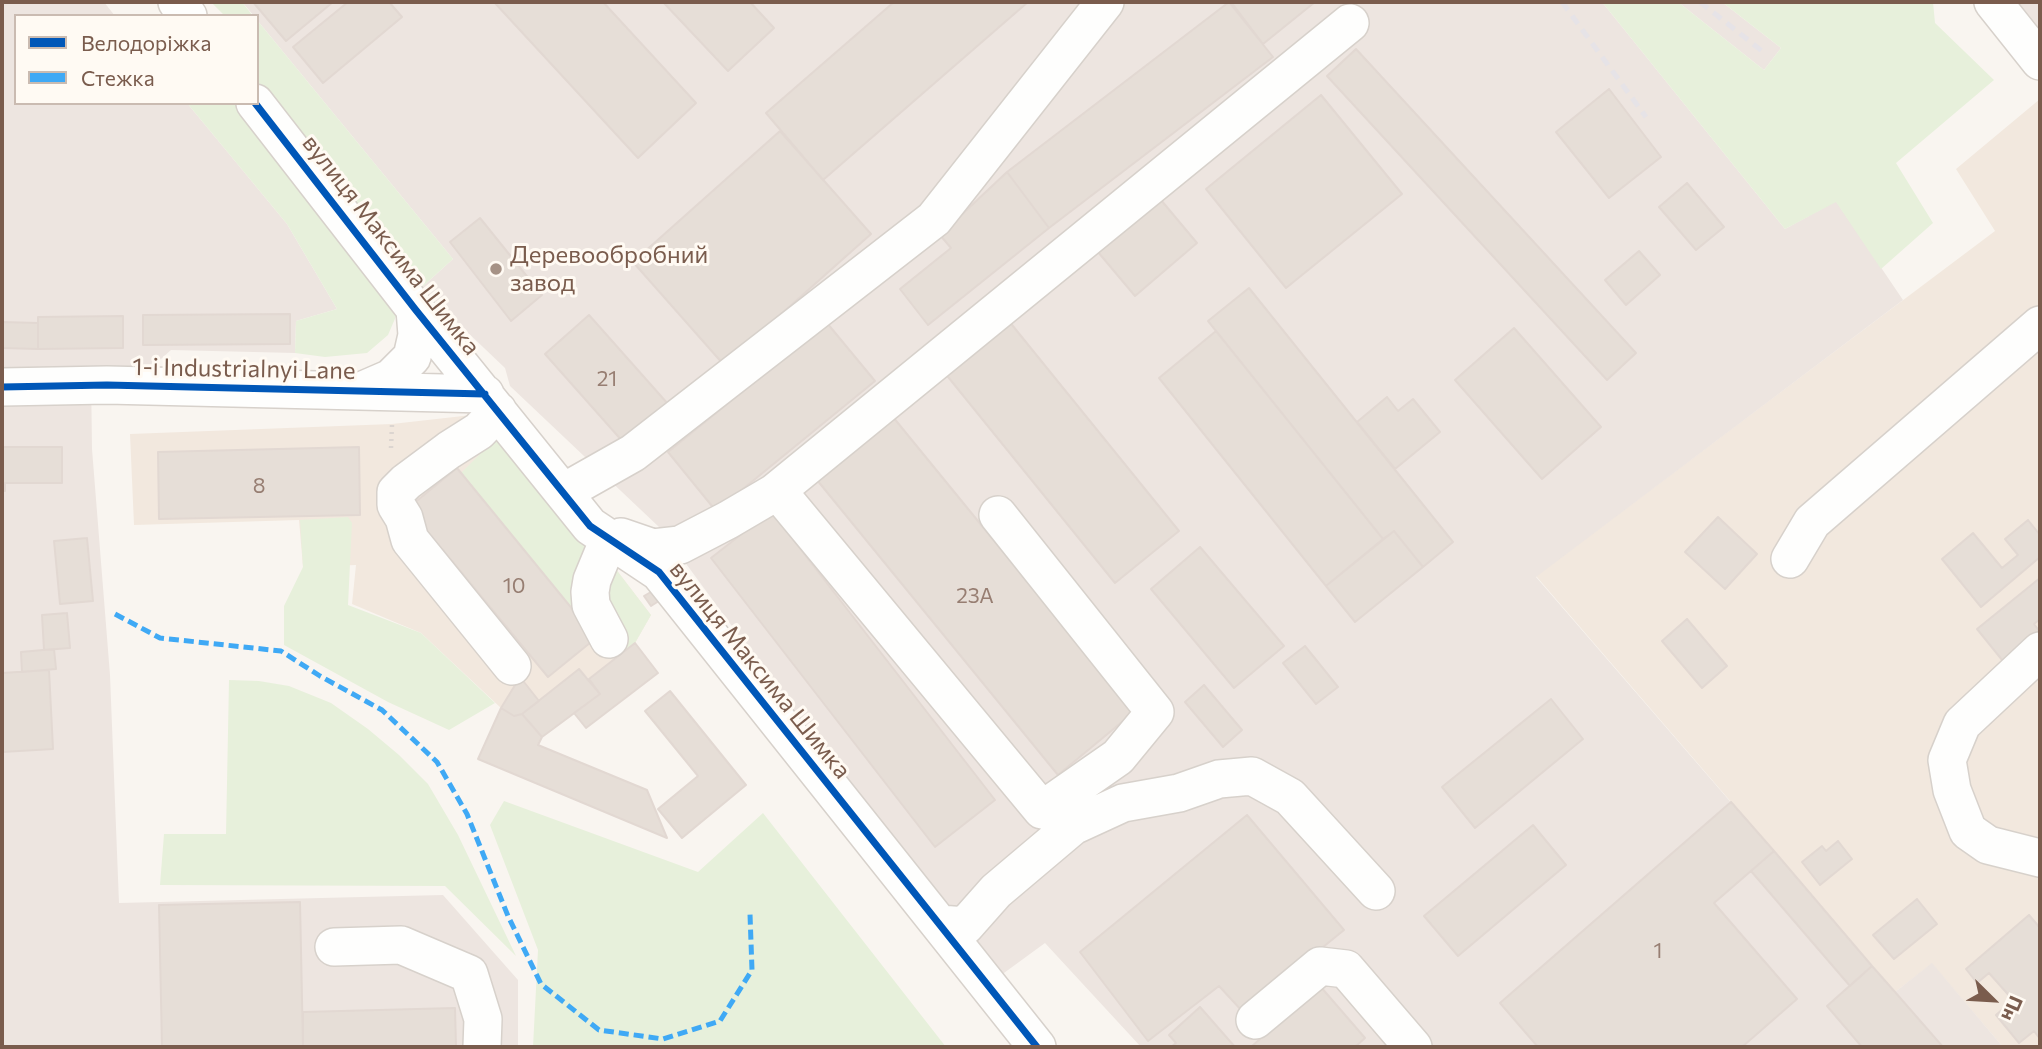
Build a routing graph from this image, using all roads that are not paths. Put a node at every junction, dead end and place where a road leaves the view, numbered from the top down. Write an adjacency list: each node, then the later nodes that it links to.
1 (1105, 2): 11 (street)
2 (1993, 2): 4 (street)
3 (1350, 23): 12 (street)
4 (2040, 61)
5 (257, 105): 6 (street, вулиця Максима Шимка)
6 (415, 309): 9 (street); 10 (street, вулиця Максима Шимка)
7 (2040, 325): 15 (street)
8 (2, 387): 9 (street, 1-i Industrialnyi Lane)
9 (360, 391): 10 (street, 1-i Industrialnyi Lane)
10 (491, 402): 11 (street, вулиця Максима Шимка); 18 (street)
11 (564, 492): 14 (street, вулиця Максима Шимка)
12 (774, 493): 13 (street); 14 (street)
13 (998, 514)
14 (600, 533): 16 (street); 21 (street, вулиця Максима Шимка)
15 (1790, 559)
16 (609, 639)
17 (2040, 650): 19 (street)
18 (512, 666)
19 (2040, 858)
20 (1376, 891): 21 (street)
21 (940, 924): 25 (street, вулиця Максима Шимка)
22 (334, 947): 24 (street)
23 (1255, 1020): 26 (street)
24 (482, 1047)
25 (1037, 1047)
26 (1413, 1047)

